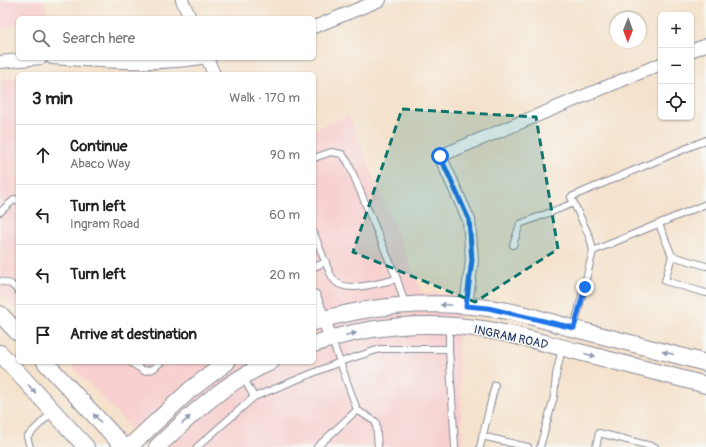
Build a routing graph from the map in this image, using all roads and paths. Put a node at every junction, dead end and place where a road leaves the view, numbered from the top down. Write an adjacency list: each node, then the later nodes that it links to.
1 (182, 0): 3 (street)
2 (380, 0): 4 (street)
3 (189, 16)
4 (316, 26)
5 (706, 45): 6 (street)
6 (694, 50)
7 (20, 60): 11 (street)
8 (90, 60): 9 (street)
9 (187, 60)
10 (208, 60): 13 (street)
11 (0, 62)
12 (658, 65): 34 (street)
13 (213, 72)
14 (706, 140): 17 (lane)
15 (316, 157): 28 (lane)
16 (16, 200): 19 (lane)
17 (574, 203): 22 (lane); 23 (lane)
18 (706, 204): 20 (lane)
19 (0, 212)
20 (659, 224): 23 (lane); 24 (lane)
21 (316, 238): 25 (lane)
22 (513, 245)
23 (594, 251): 38 (lane)
24 (672, 256): 27 (lane); 31 (lane)
25 (326, 262): 26 (lane); 28 (lane)
26 (316, 265)
27 (706, 266)
28 (397, 279): 32 (lane)
29 (0, 281): 30 (lane)
30 (16, 289)
31 (706, 293)
32 (406, 305): 34 (street, INGRAM ROAD, one-way to 32); 36 (street, INGRAM ROAD)
33 (316, 306): 36 (street)
34 (466, 306): 38 (street, INGRAM ROAD)
35 (0, 314): 39 (street)
36 (319, 321): 40 (street)
37 (449, 326): 40 (street, INGRAM ROAD, one-way to 37); 42 (street, INGRAM ROAD); 43 (lane)
38 (574, 328): 46 (street, INGRAM ROAD, one-way to 38)
39 (16, 331)
40 (331, 338): 41 (street, INGRAM ROAD); 45 (lane)
41 (316, 343)
42 (562, 348): 53 (street, INGRAM ROAD, one-way to 53); 70 (lane)
43 (449, 349): 45 (lane); 67 (lane)
44 (2, 360): 57 (street, one-way to 57)
45 (340, 362): 55 (lane); 56 (lane)
46 (706, 363)
47 (48, 364): 62 (street, one-way to 47)
48 (133, 364): 49 (lane)
49 (159, 364)
50 (224, 364): 63 (street)
51 (267, 364): 52 (street)
52 (243, 377): 55 (lane); 64 (street, one-way to 52)
53 (706, 385)
54 (495, 386): 58 (lane)
55 (254, 397): 65 (lane)
56 (357, 410): 59 (lane); 66 (lane)
57 (52, 412): 60 (lane); 61 (street)
58 (482, 436): 68 (lane); 69 (lane)
59 (377, 446)
60 (30, 447)
61 (86, 447)
62 (124, 447)
63 (129, 447)
64 (157, 447)
65 (197, 447)
66 (317, 447)
67 (455, 447)
68 (480, 447)
69 (528, 447)
70 (540, 447)
71 (596, 447): 72 (lane)
72 (655, 447)

